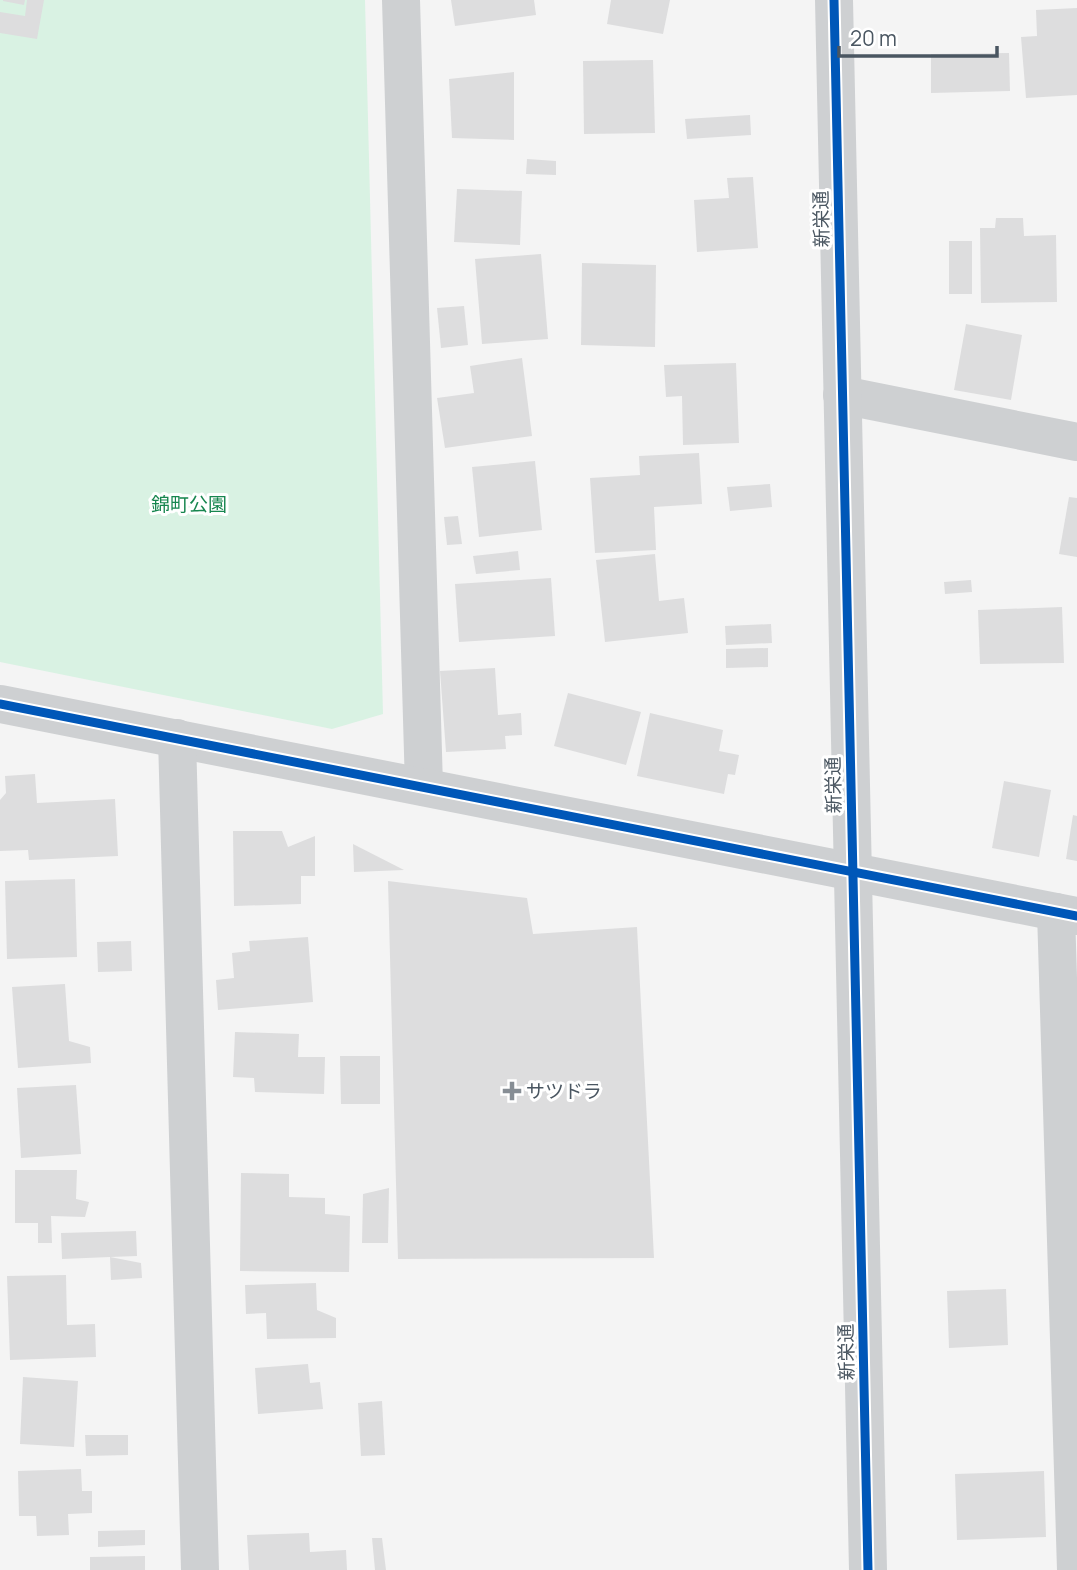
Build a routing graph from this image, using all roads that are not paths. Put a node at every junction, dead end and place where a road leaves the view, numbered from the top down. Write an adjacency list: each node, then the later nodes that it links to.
1 (401, 0): 7 (street)
2 (834, 0): 3 (street, 新栄通)
3 (842, 395): 4 (street); 8 (street, 新栄通)
4 (1077, 442)
5 (0, 704): 6 (street)
6 (177, 738): 7 (street); 10 (street)
7 (424, 787): 8 (street)
8 (853, 872): 9 (street); 11 (street, 新栄通)
9 (1066, 914): 12 (street)
10 (200, 1570)
11 (868, 1570)
12 (1076, 1570)

